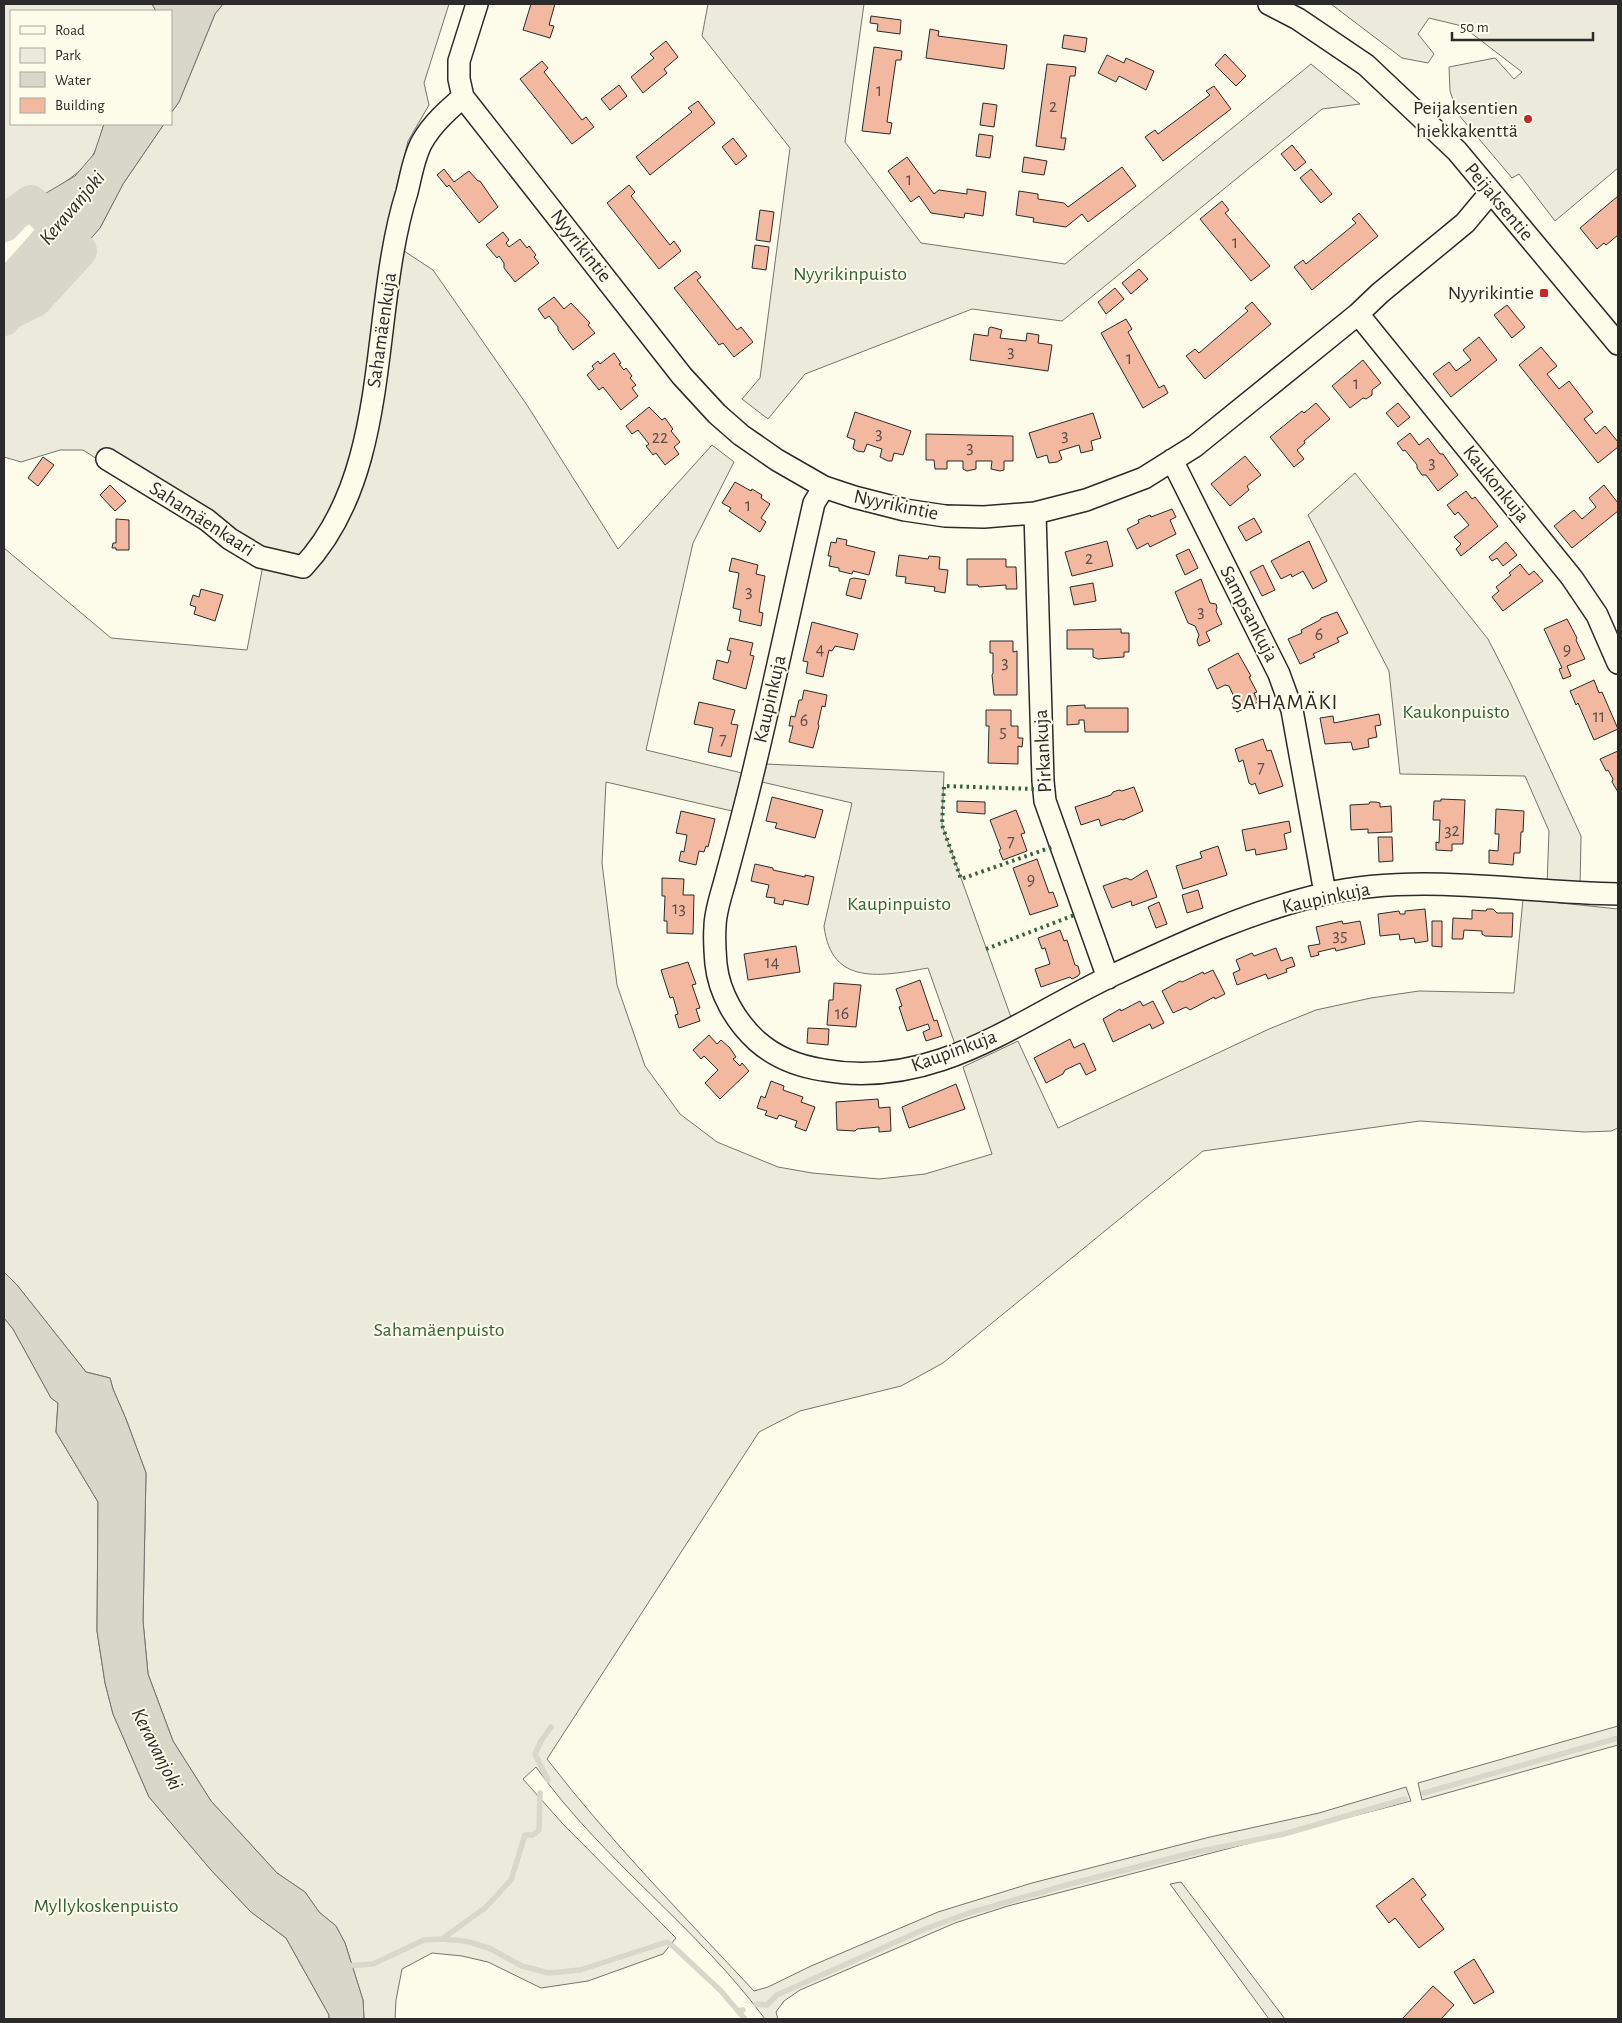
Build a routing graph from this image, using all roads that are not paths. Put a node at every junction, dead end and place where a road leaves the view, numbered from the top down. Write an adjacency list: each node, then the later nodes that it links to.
1 (476, 4): 3 (street, Nyyrikintie)
2 (1269, 4): 4 (street, Peijaksentie)
3 (463, 97): 9 (street, Nyyrikintie); 11 (street, Sahamäenkuja)
4 (1491, 192): 5 (street, Nyyrikintie); 6 (street, Peijaksentie)
5 (1358, 314): 8 (street, Nyyrikintie); 12 (street, Kaukonkuja)
6 (1618, 344)
7 (107, 459): 11 (street, Sahamäenkaari)
8 (1172, 460): 10 (street, Nyyrikintie); 13 (street, Sampsankuja)
9 (824, 487): 10 (street, Nyyrikintie); 15 (street, Kaupinkuja)
10 (1035, 513): 15 (street, Pirkankuja)
11 (303, 567)
12 (1618, 663)
13 (1325, 893): 14 (street, Kaupinkuja); 15 (street, Kaupinkuja)
14 (1618, 894)
15 (1108, 978)

